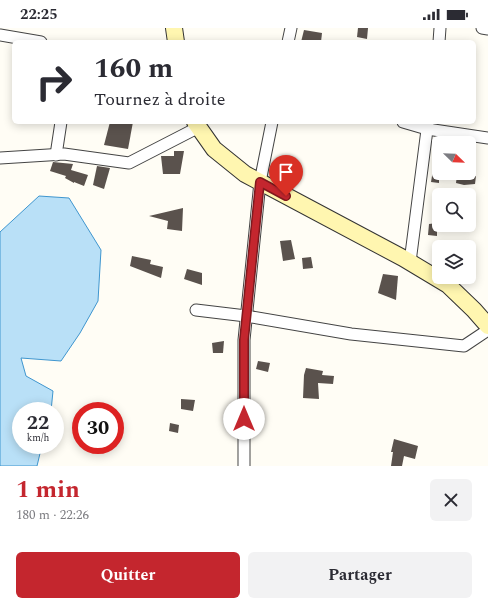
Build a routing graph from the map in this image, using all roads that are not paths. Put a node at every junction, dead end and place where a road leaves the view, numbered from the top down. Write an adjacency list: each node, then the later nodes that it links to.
1 (174, 28): 8 (main road)
2 (291, 28): 9 (street)
3 (440, 28): 10 (street)
4 (482, 28): 5 (street)
5 (488, 29)
6 (0, 35): 7 (street)
7 (30, 40)
8 (176, 40)
9 (288, 40)
10 (439, 40)
11 (61, 124): 16 (street)
12 (197, 124): 16 (street); 18 (main road)
13 (272, 124): 18 (street)
14 (428, 125): 15 (street); 19 (street)
15 (488, 138)
16 (56, 155): 17 (street)
17 (0, 158)
18 (260, 182): 19 (main road); 21 (street)
19 (410, 262): 22 (main road)
20 (196, 310): 21 (street)
21 (246, 316): 23 (street); 24 (street)
22 (488, 326)
23 (488, 330)
24 (244, 466)

